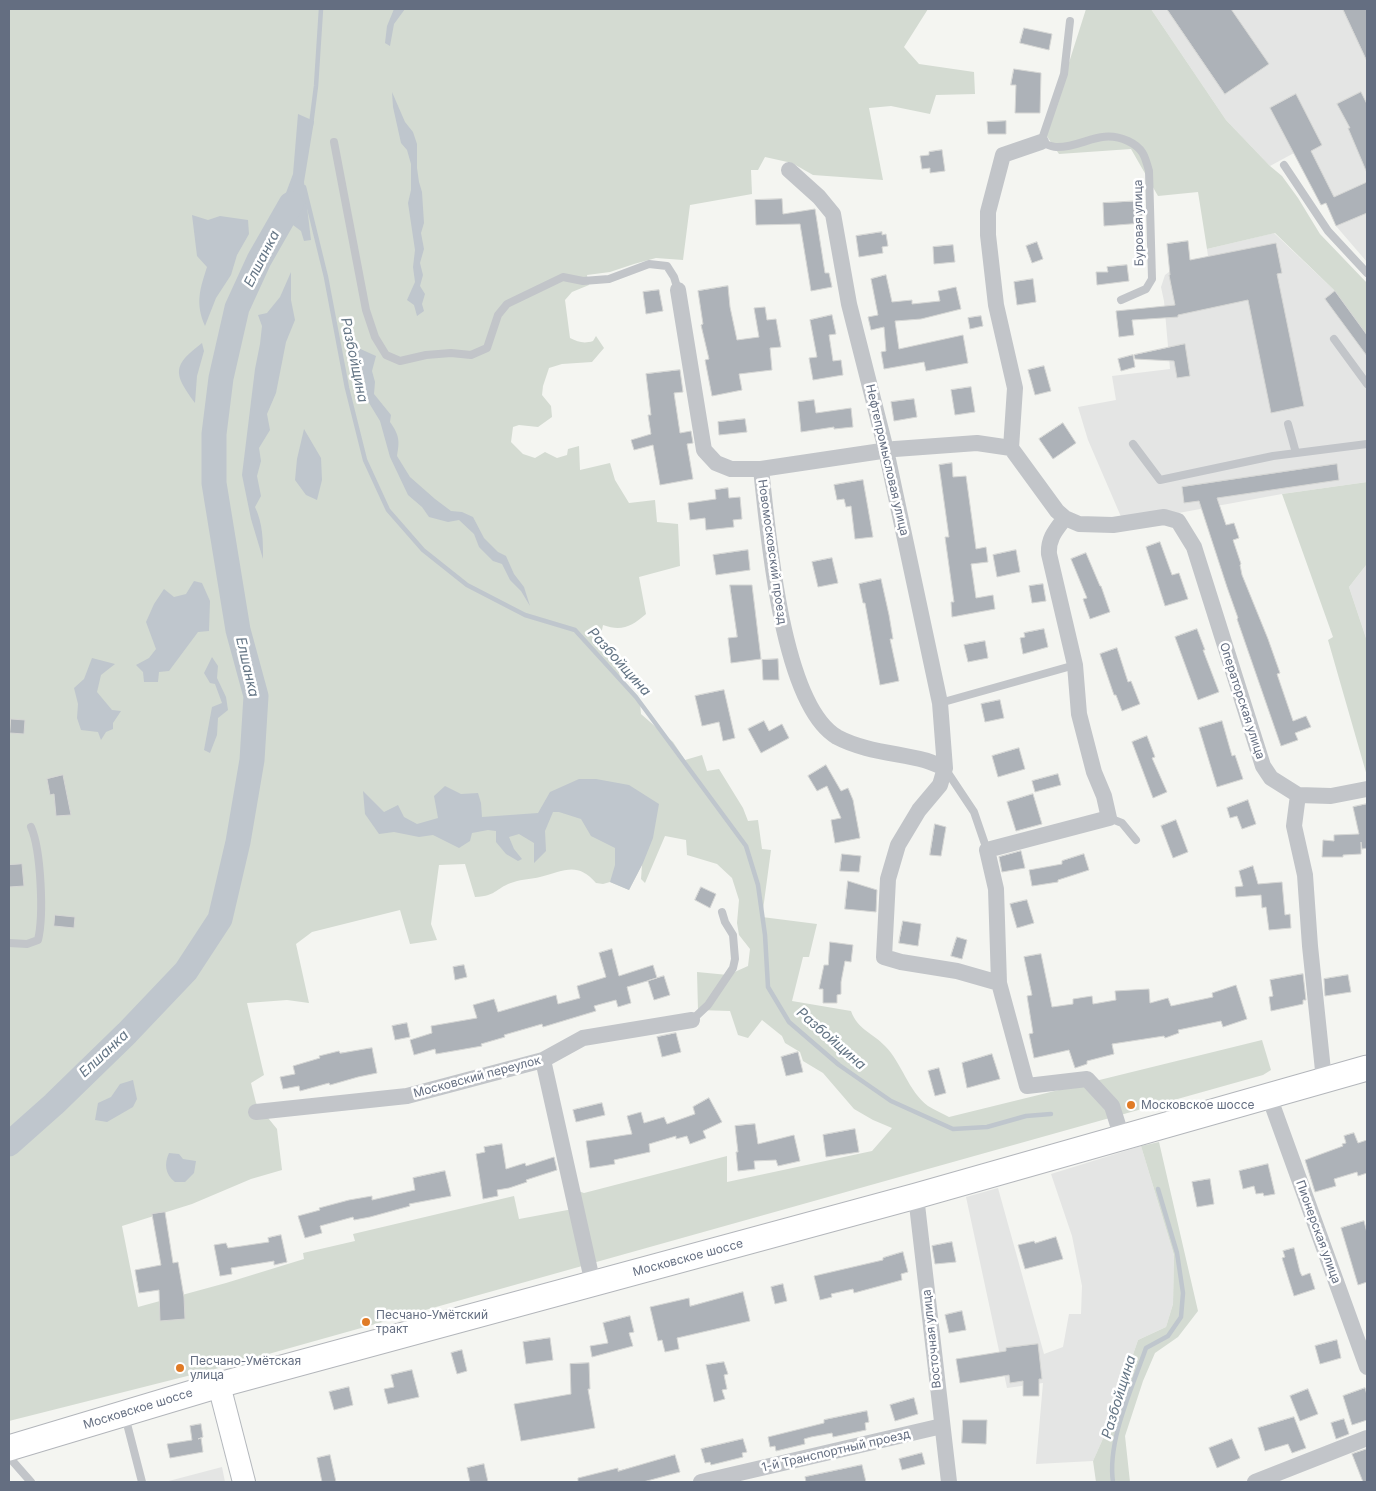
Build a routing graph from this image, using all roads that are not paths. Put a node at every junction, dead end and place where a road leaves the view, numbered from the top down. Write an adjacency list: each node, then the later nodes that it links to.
1 (1070, 21): 3 (lane)
2 (334, 142): 7 (lane)
3 (1042, 142): 8 (lane, Буровая улица); 14 (street)
4 (1284, 166): 6 (lane)
5 (789, 170): 15 (street, Нефтепромысловая улица)
6 (1367, 273)
7 (678, 290): 17 (street, Новомосковский проезд)
8 (1121, 300)
9 (1334, 339): 10 (lane)
10 (1367, 384)
11 (1288, 424): 16 (lane)
12 (1132, 444): 16 (lane)
13 (1367, 444): 16 (lane)
14 (1011, 448): 15 (street); 18 (street)
15 (886, 450): 17 (street); 20 (street, Нефтепромысловая улица)
16 (1296, 453)
17 (761, 469): 21 (street, Новомосковский проезд)
18 (1065, 518): 19 (street); 23 (street, Операторская улица)
19 (1075, 665): 20 (lane); 24 (street)
20 (940, 703): 21 (street, Нефтепромысловая улица)
21 (946, 768): 27 (lane); 30 (street)
22 (1367, 789): 23 (street)
23 (1298, 795): 34 (street)
24 (1109, 818): 26 (lane); 27 (street)
25 (31, 827): 29 (lane)
26 (1136, 840)
27 (987, 850): 30 (street)
28 (722, 912): 31 (lane)
29 (9, 943)
30 (999, 983): 37 (street)
31 (692, 1020): 32 (street, Московский переулок)
32 (543, 1060): 36 (street, Московский переулок); 39 (street)
33 (1367, 1068): 34 (main road, Московское шоссе)
34 (1324, 1080): 35 (main road, Московское шоссе)
35 (1269, 1096): 37 (main road, Московское шоссе); 40 (street, Пионерская улица)
36 (256, 1112)
37 (1122, 1138): 38 (main road, Московское шоссе)
38 (916, 1196): 39 (main road, Московское шоссе); 43 (street, Восточная улица)
39 (593, 1284): 41 (main road, Московское шоссе)
40 (1367, 1367)
41 (219, 1385): 42 (main road, Московское шоссе); 49 (main road)
42 (124, 1412): 45 (main road, Московское шоссе); 48 (lane)
43 (942, 1426): 50 (street, 1-й Транспортный проезд); 51 (street, Восточная улица)
44 (1367, 1438): 52 (street)
45 (9, 1448)
46 (9, 1457): 47 (lane)
47 (31, 1482)
48 (142, 1482)
49 (244, 1482)
50 (701, 1482)
51 (949, 1482)
52 (1255, 1482)

